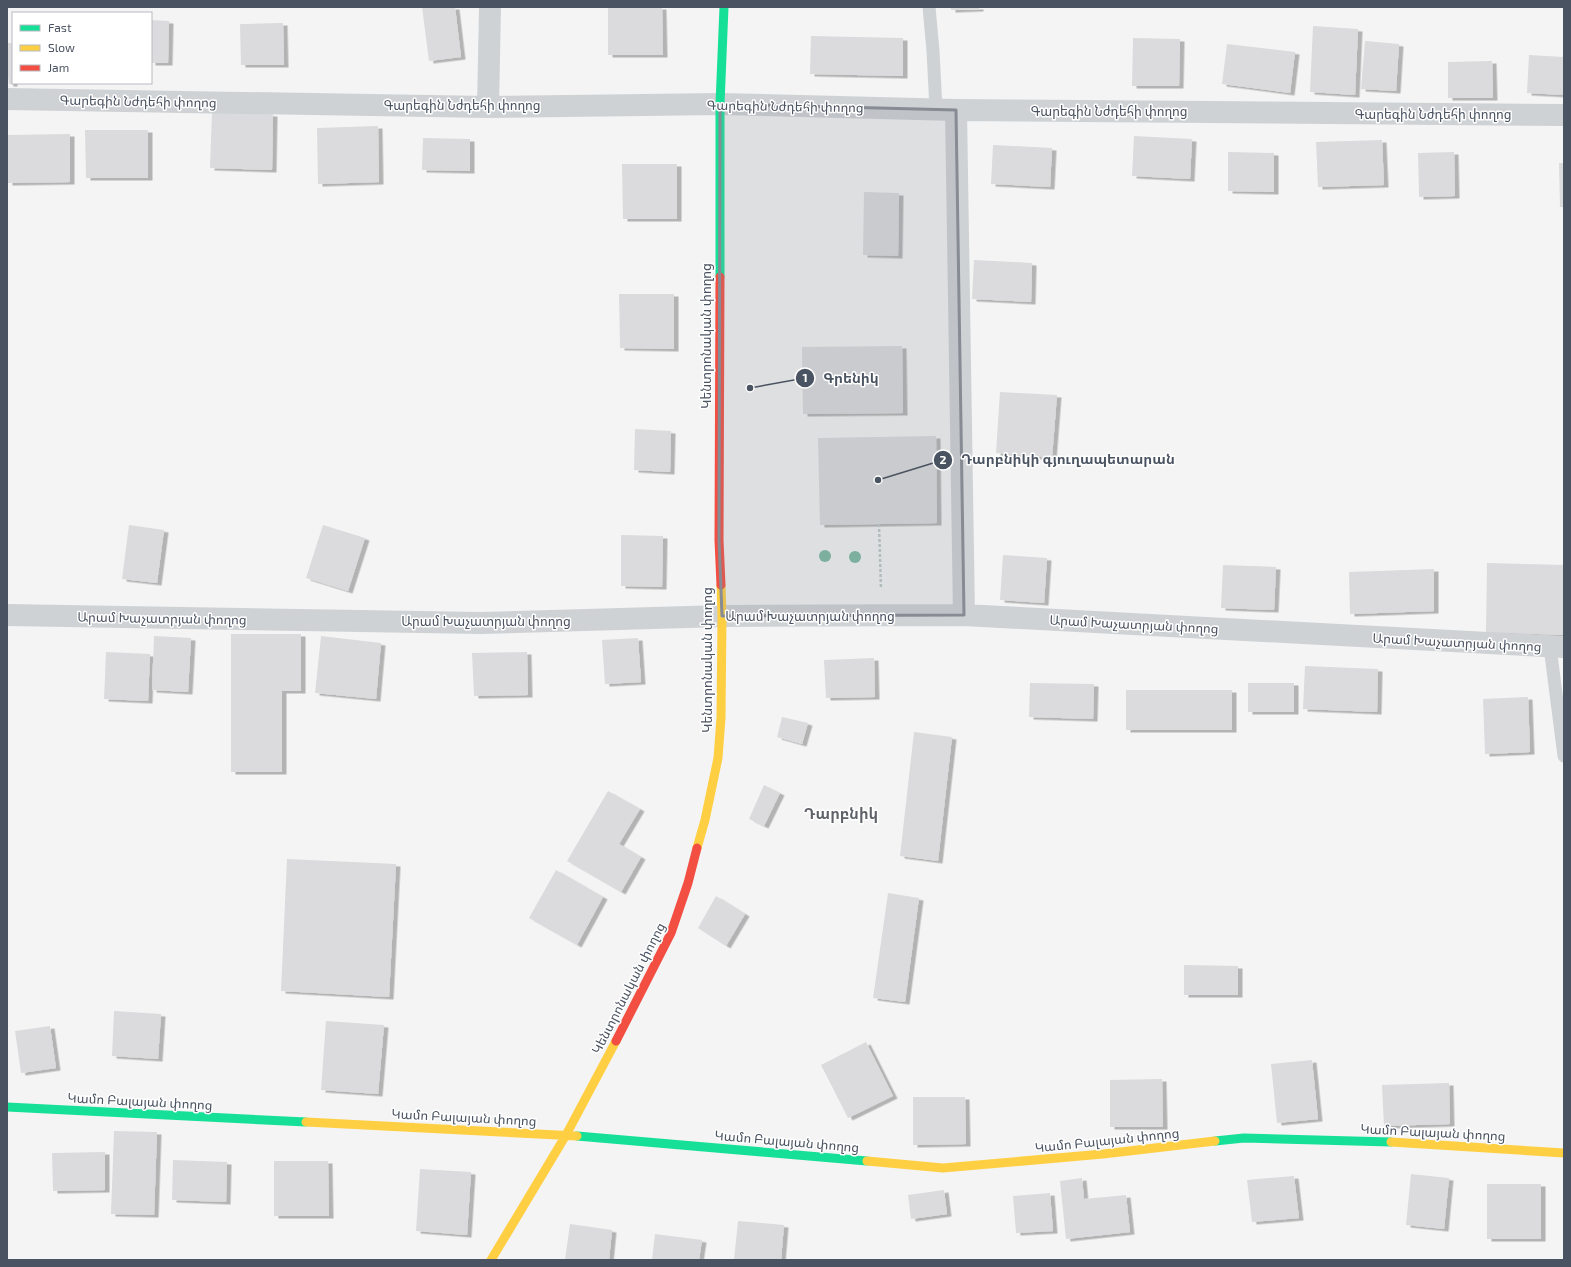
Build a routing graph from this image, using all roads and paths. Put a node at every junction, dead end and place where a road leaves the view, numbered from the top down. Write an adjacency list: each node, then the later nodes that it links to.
1 (490, 7): 6 (street)
2 (724, 7): 5 (street, Կենտրոնական փողոց)
3 (929, 7): 7 (lane)
4 (7, 99): 6 (street, Գարեգին Նժդեհի փողոց)
5 (720, 104): 6 (street, Գարեգին Նժդեհի փողոց); 7 (street, Գարեգին Նժդեհի փողոց); 13 (street, Կենտրոնական փողոց)
6 (488, 106)
7 (946, 109): 8 (street, Գարեգին Նժդեհի փողոց); 12 (street)
8 (1564, 115)
9 (879, 524): 11 (path)
10 (7, 615): 13 (street, Արամ Խաչատրյան փողոց)
11 (881, 615): 12 (street, Արամ Խաչատրյան փողոց); 13 (street, Արամ Խաչատրյան փողոց)
12 (964, 615): 14 (street, Արամ Խաչատրյան փողոց)
13 (722, 616): 17 (street, Կենտրոնական փողոց)
14 (1557, 647): 15 (lane)
15 (1564, 756)
16 (7, 1107): 17 (street, Կամո Բալայան փողոց)
17 (566, 1135): 18 (street, Կամո Բալայան փողոց); 19 (street, Կենտրոնական փողոց)
18 (1564, 1153)
19 (491, 1260)

